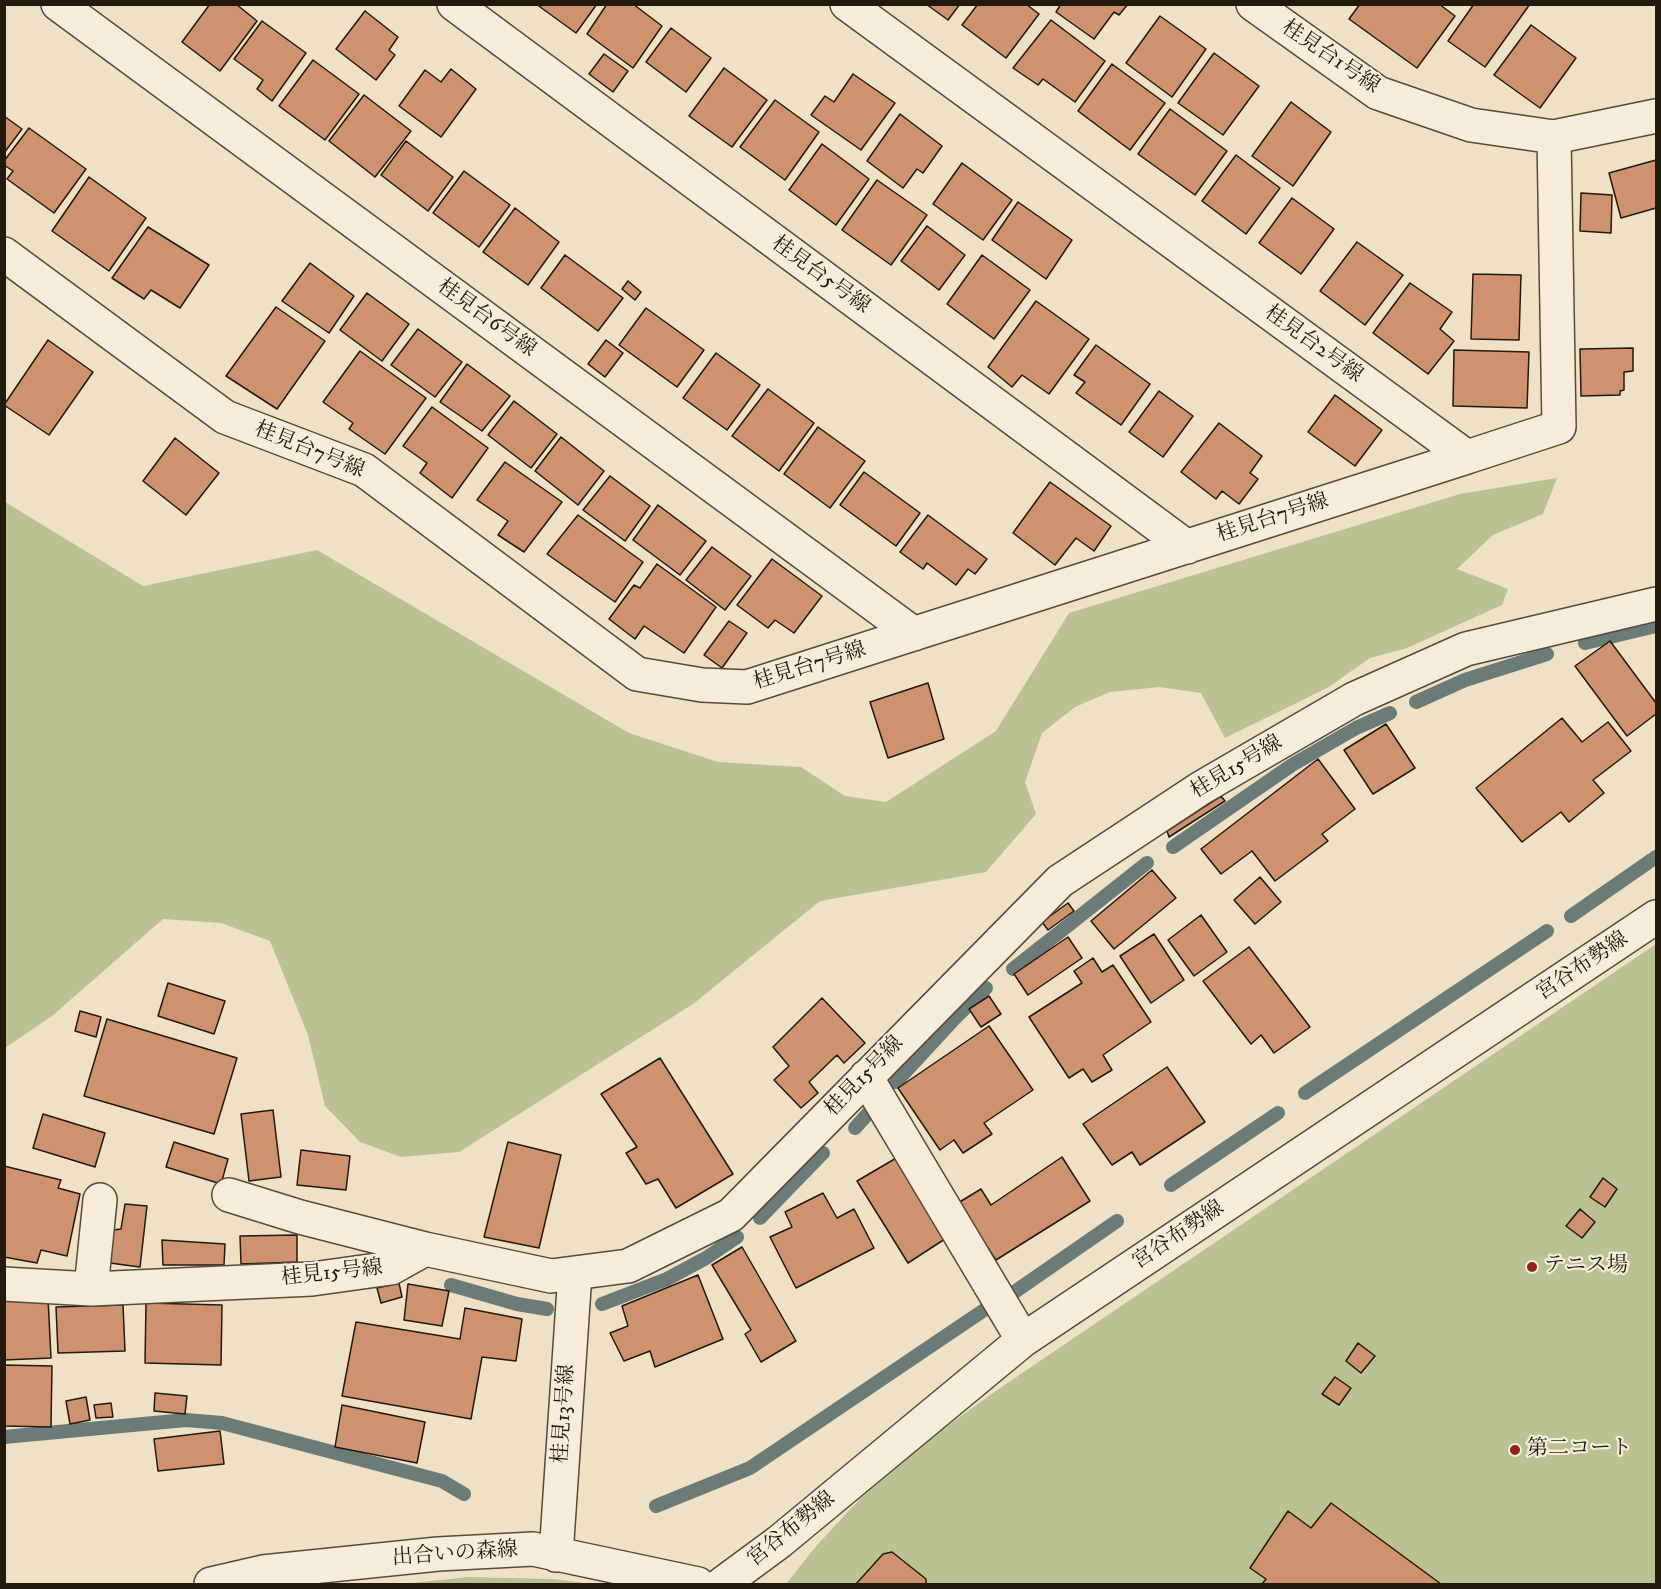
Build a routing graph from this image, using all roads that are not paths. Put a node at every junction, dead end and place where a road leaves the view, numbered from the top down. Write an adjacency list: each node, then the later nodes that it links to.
1 (58, 4): 11 (street, 桂見台6号線)
2 (454, 4): 9 (street, 桂見台5号線)
3 (847, 4): 8 (street, 桂見台2号線)
4 (1274, 10): 6 (street, 桂見台1号線)
5 (1656, 116): 6 (street, 桂見台1号線)
6 (1554, 136): 8 (street)
7 (4, 254): 11 (street, 桂見台7号線)
8 (1467, 457): 9 (street, 桂見台7号線)
9 (1187, 547): 11 (street, 桂見台7号線)
10 (1656, 604): 13 (street, 桂見15号線)
11 (914, 634)
12 (1656, 917): 20 (street, 宮谷布勢線)
13 (866, 1077): 17 (street, 桂見15号線); 20 (street)
14 (229, 1195): 16 (street)
15 (100, 1200): 19 (street)
16 (425, 1249): 17 (street, 桂見15号線); 19 (street, 桂見15号線)
17 (574, 1273): 21 (street, 桂見13号線)
18 (4, 1284): 19 (street, 桂見15号線)
19 (91, 1289)
20 (1023, 1340): 24 (street, 宮谷布勢線)
21 (556, 1555): 22 (street, 出合いの森線); 23 (street, 出合いの森線)
22 (212, 1584)
23 (698, 1584)
24 (722, 1584)

